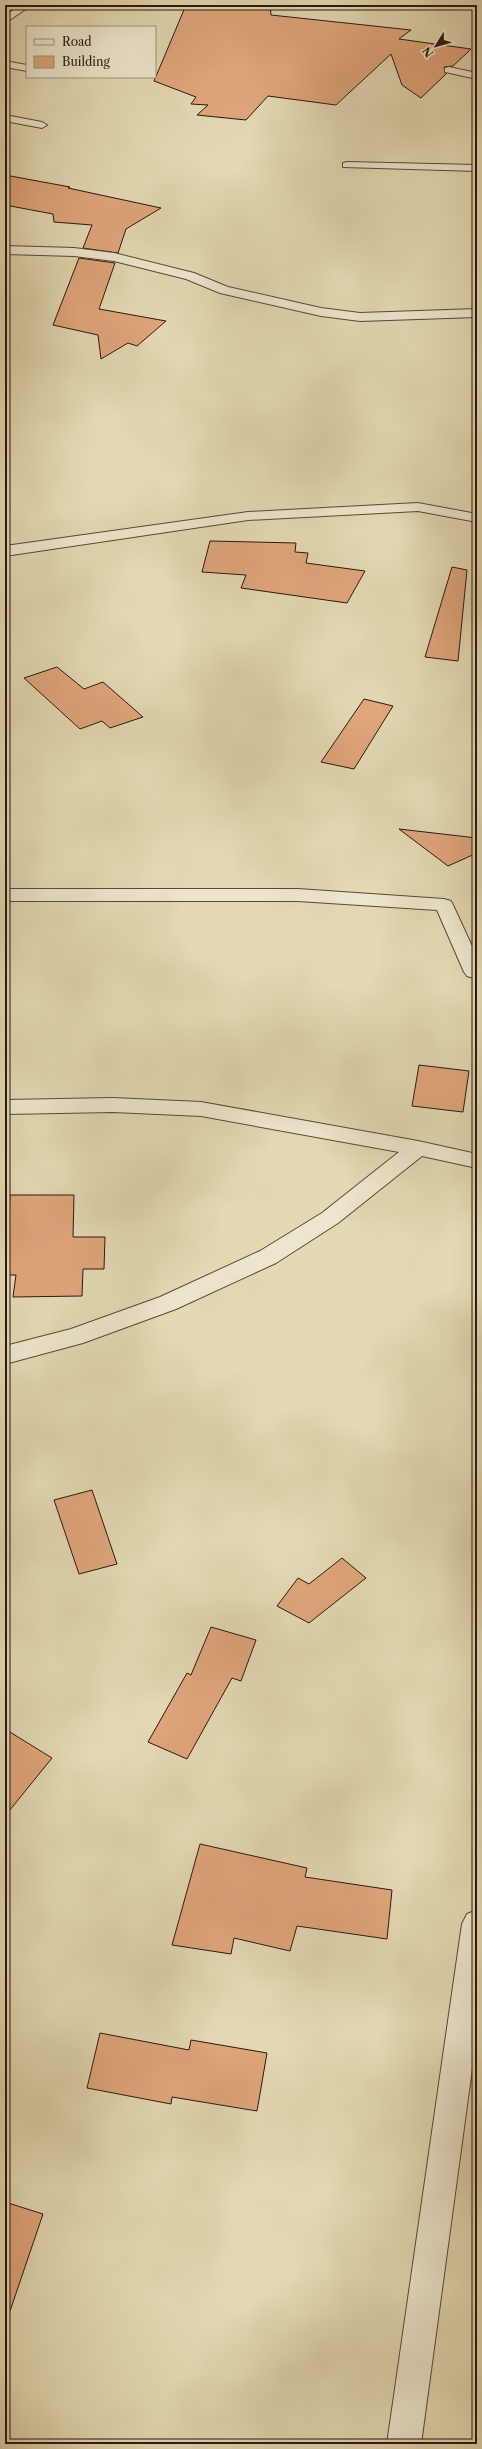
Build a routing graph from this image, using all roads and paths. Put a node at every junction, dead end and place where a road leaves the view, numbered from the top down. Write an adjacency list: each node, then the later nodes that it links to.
1 (27, 5): 2 (street)
2 (5, 20)
3 (5, 64): 4 (street)
4 (26, 68)
5 (449, 70): 6 (street)
6 (477, 76)
7 (5, 118): 8 (street)
8 (42, 125)
9 (347, 165): 10 (street)
10 (477, 168)
11 (5, 250): 12 (street)
12 (477, 313)
13 (477, 518): 14 (street)
14 (5, 551)
15 (5, 895): 16 (street)
16 (477, 973)
17 (5, 1107): 18 (street)
18 (418, 1148): 19 (street); 20 (street)
19 (477, 1161)
20 (5, 1354)
21 (477, 1924): 22 (street)
22 (404, 2444)

